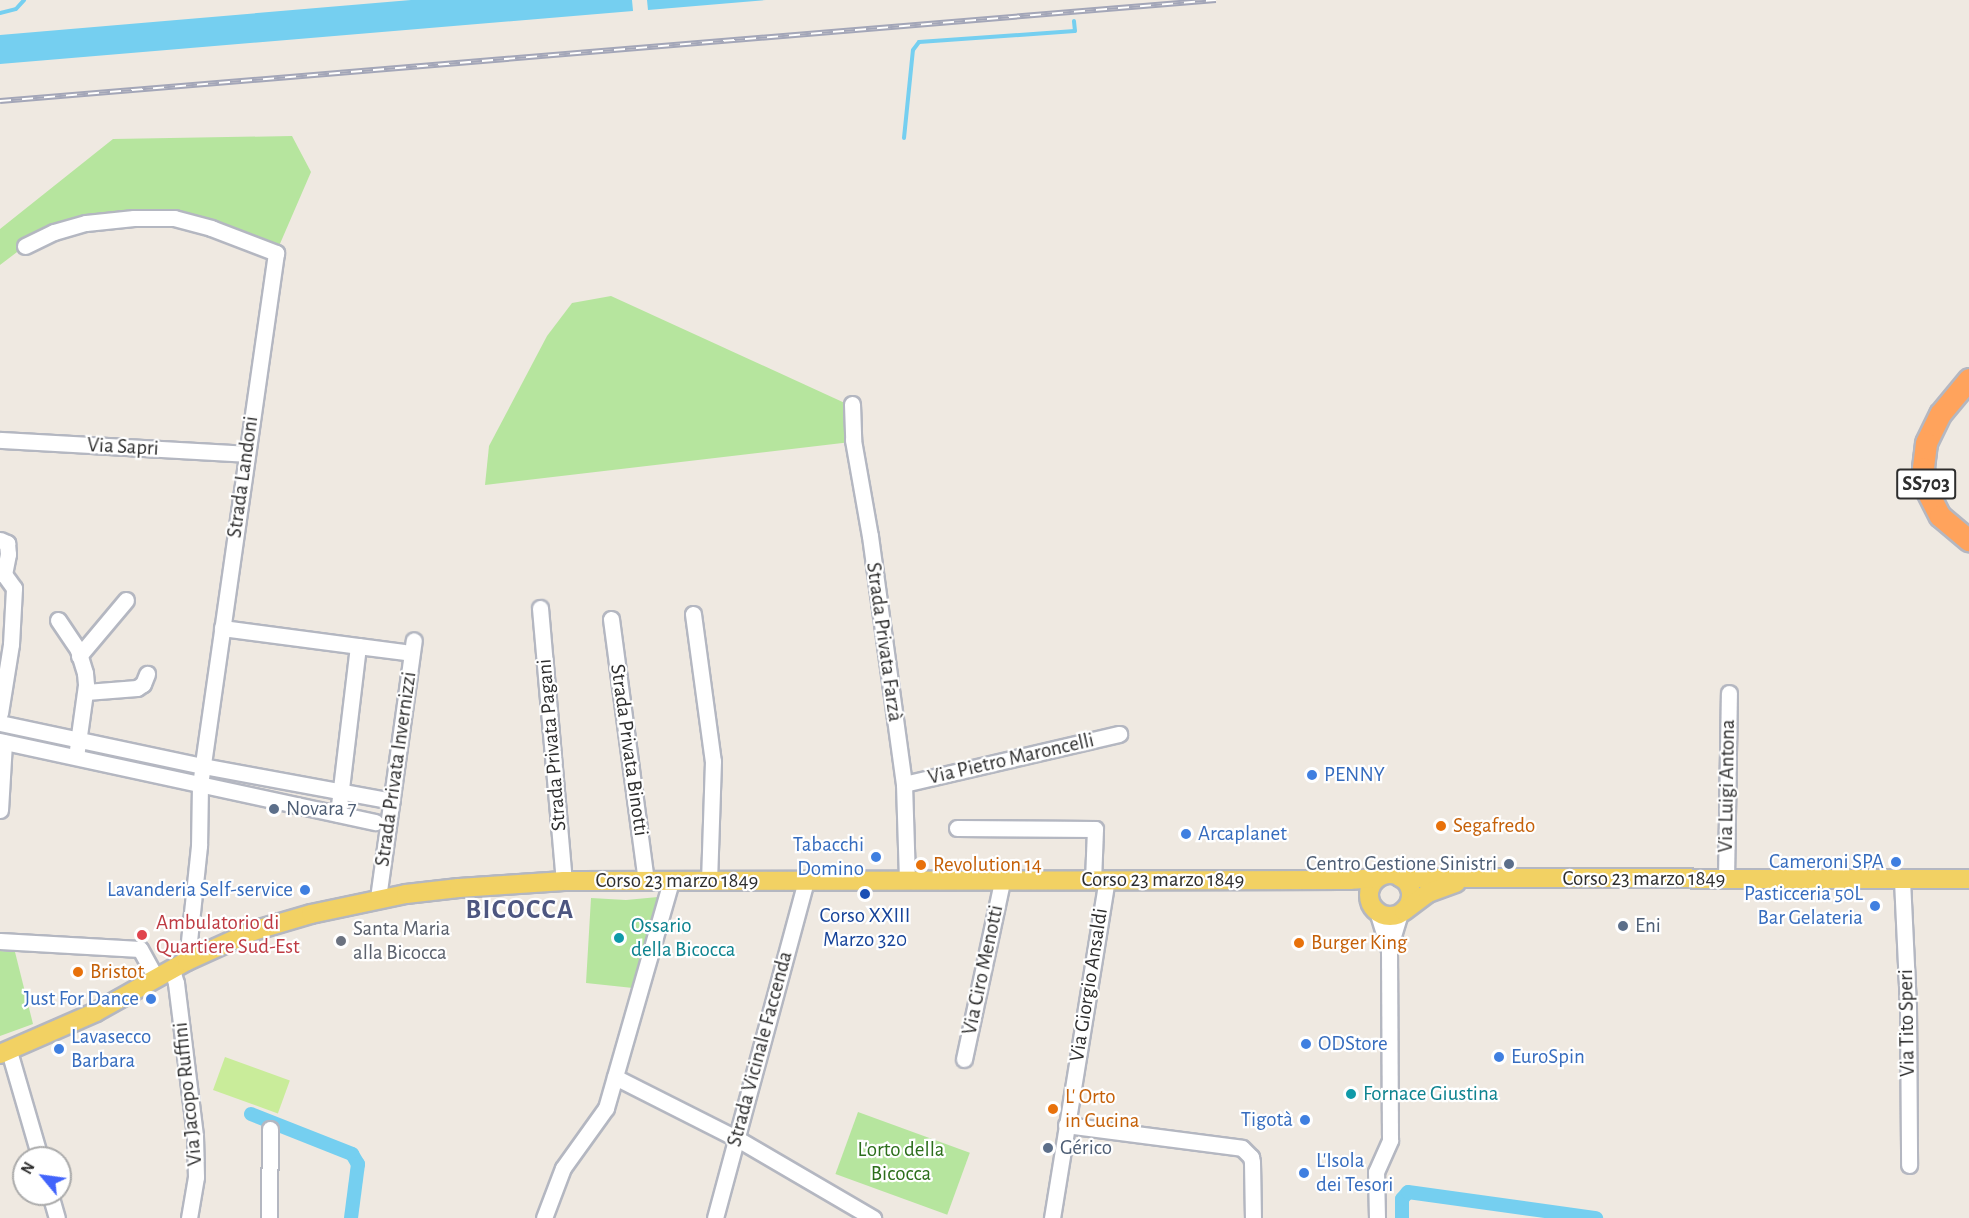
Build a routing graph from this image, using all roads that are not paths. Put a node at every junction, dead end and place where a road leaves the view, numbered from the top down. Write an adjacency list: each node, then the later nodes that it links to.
1 (25, 246): 7 (street, Strada Landoni)
2 (1969, 379): 5 (highway, SS703)
3 (1969, 392): 5 (highway, SS703)
4 (852, 404): 30 (street, Strada Privata Farzà)
5 (1940, 414): 9 (highway, SS703)
6 (0, 440): 7 (street, Via Sapri)
7 (247, 454): 16 (street, Strada Landoni)
8 (0, 540): 10 (street)
9 (1969, 540)
10 (2, 574): 17 (street)
11 (126, 600): 19 (street)
12 (540, 608): 46 (street, Strada Privata Pagani)
13 (693, 614): 52 (street)
14 (611, 619): 47 (street, Strada Privata Binotti)
15 (58, 620): 19 (street)
16 (222, 628): 18 (street); 29 (street, Strada Landoni)
17 (5, 643): 23 (street)
18 (358, 646): 32 (street); 33 (street, Strada Privata Invernizzi)
19 (79, 656): 21 (street)
20 (147, 674): 21 (street)
21 (86, 692): 26 (street)
22 (1729, 693): 40 (street, Via Luigi Antona)
23 (0, 713)
24 (0, 723): 26 (street)
25 (1119, 734): 30 (street, Via Pietro Maroncelli)
26 (79, 740): 28 (street); 29 (street)
27 (2, 741): 28 (street); 34 (street)
28 (76, 756): 31 (street)
29 (203, 766): 31 (street, Strada Landoni); 32 (street)
30 (904, 784): 49 (street, Strada Privata Farzà)
31 (200, 785): 35 (street); 58 (street, Strada Landoni)
32 (341, 792): 33 (street); 35 (street)
33 (392, 801): 53 (street, Strada Privata Invernizzi)
34 (0, 810)
35 (338, 814): 36 (street)
36 (375, 822)
37 (957, 828): 42 (street, Via Giorgio Ansaldi)
38 (1377, 878): 39 (main road); 43 (main road, Corso 23 marzo 1849); 54 (main road)
39 (1401, 878): 44 (main road, Corso 23 marzo 1849); 55 (main road)
40 (1726, 879): 44 (main road, Corso 23 marzo 1849); 45 (main road, Corso 23 marzo 1849)
41 (1969, 879): 45 (main road, Corso 23 marzo 1849)
42 (1100, 880): 43 (main road, Corso 23 marzo 1849); 50 (main road, Corso 23 marzo 1849); 62 (street, Via Giorgio Ansaldi)
43 (1316, 880): 54 (main road, Corso 23 marzo 1849)
44 (1464, 880): 55 (main road, Corso 23 marzo 1849)
45 (1902, 880): 66 (street, Via Tito Speri)
46 (564, 881): 47 (main road, Corso 23 marzo 1849); 53 (main road, Corso 23 marzo 1849)
47 (646, 881): 51 (main road, Corso 23 marzo 1849)
48 (806, 881): 49 (main road, Corso 23 marzo 1849); 52 (main road, Corso 23 marzo 1849); 64 (street, Strada Vicinale Faccenda)
49 (907, 881): 50 (main road, Corso 23 marzo 1849)
50 (1002, 881): 60 (street, Via Ciro Menotti)
51 (671, 882): 52 (main road, Corso 23 marzo 1849); 61 (street)
52 (709, 882)
53 (378, 898): 58 (main road, Corso 23 marzo 1849)
54 (1377, 912): 55 (main road); 57 (street)
55 (1401, 913): 57 (street)
56 (0, 940): 58 (street)
57 (1389, 949): 74 (street)
58 (172, 970): 59 (main road, Corso 23 marzo 1849); 67 (street, Via Jacopo Ruffini)
59 (4, 1053): 65 (street)
60 (964, 1059)
61 (615, 1077): 64 (street); 69 (street)
62 (1066, 1125): 72 (street, Via Giorgio Ansaldi); 73 (street)
63 (270, 1130): 68 (street)
64 (736, 1138): 70 (street, Strada Vicinale Faccenda); 71 (street)
65 (35, 1146)
66 (1909, 1165)
67 (189, 1218)
68 (269, 1218)
69 (544, 1218)
70 (715, 1218)
71 (873, 1218)
72 (1053, 1218)
73 (1253, 1218)
74 (1377, 1218)

